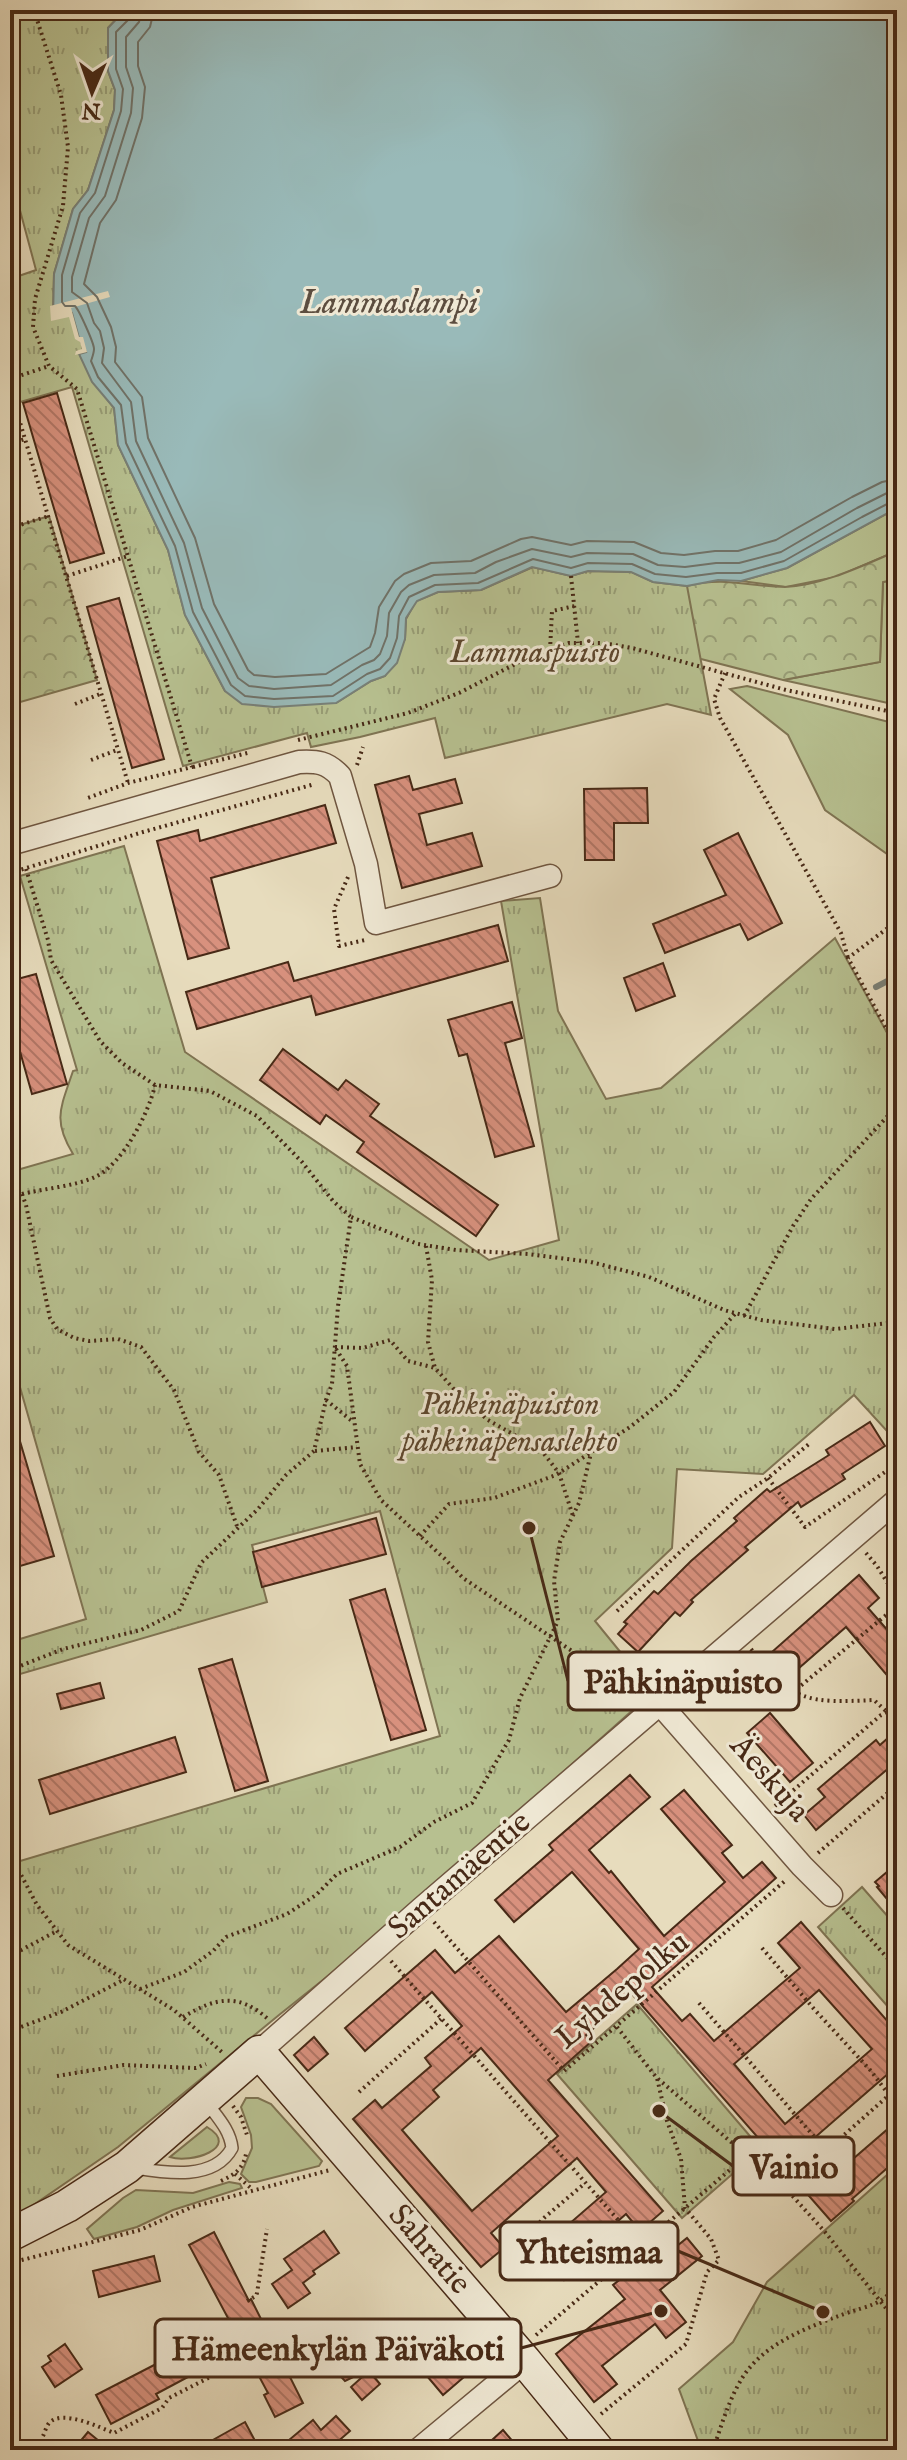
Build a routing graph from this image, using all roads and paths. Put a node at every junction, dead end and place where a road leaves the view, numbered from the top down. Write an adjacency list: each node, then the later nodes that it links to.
1 (34, 10): 2 (path)
2 (49, 366): 3 (path); 9 (path)
3 (10, 379)
4 (10, 389): 5 (path)
5 (25, 439): 6 (path); 7 (path)
6 (10, 444)
7 (49, 516): 8 (path); 10 (path)
8 (10, 528)
9 (128, 556): 10 (path); 24 (path)
10 (67, 576): 16 (path)
11 (571, 576): 12 (path)
12 (575, 606): 13 (path); 14 (path)
13 (578, 643): 14 (path); 15 (path)
14 (550, 650): 19 (path)
15 (725, 673): 18 (path); 34 (path)
16 (100, 694): 17 (path); 21 (path)
17 (75, 704)
18 (897, 713)
19 (294, 741)
20 (363, 747): 25 (path)
21 (117, 750): 23 (path); 26 (path)
22 (251, 752): 24 (path)
23 (91, 760)
24 (192, 767): 26 (path); 27 (path)
25 (334, 770): 27 (street); 30 (path); 32 (street)
26 (128, 783): 28 (path)
27 (200, 790): 29 (street)
28 (86, 799)
29 (10, 844)
30 (26, 869): 31 (path); 36 (path)
31 (10, 873)
32 (550, 876)
33 (897, 921): 34 (path)
34 (848, 958): 35 (path)
35 (897, 1048)
36 (155, 1085): 38 (path); 40 (path)
37 (897, 1106): 43 (path)
38 (22, 1194): 39 (path); 58 (path)
39 (10, 1195)
40 (351, 1217): 41 (path); 45 (path)
41 (426, 1245): 42 (path); 46 (path)
42 (736, 1313): 43 (path); 52 (path)
43 (744, 1316): 44 (path)
44 (897, 1322)
45 (335, 1347): 46 (path); 47 (path); 48 (path)
46 (435, 1368): 54 (path)
47 (326, 1400): 48 (path); 51 (path)
48 (353, 1421): 50 (path)
49 (809, 1444): 55 (path)
50 (357, 1447): 51 (path); 59 (path)
51 (314, 1451): 58 (path)
52 (591, 1453): 54 (path); 57 (path)
53 (885, 1472): 55 (path)
54 (559, 1473): 57 (path); 59 (path)
55 (768, 1478): 63 (path)
56 (897, 1500): 69 (street, Santamäentie)
57 (573, 1516): 64 (path)
58 (238, 1529): 66 (path)
59 (420, 1536): 64 (path)
60 (862, 1548): 61 (path)
61 (897, 1598)
62 (897, 1606): 67 (path)
63 (617, 1611)
64 (551, 1636): 69 (path); 85 (path)
65 (750, 1648): 67 (path)
66 (10, 1670)
67 (792, 1693): 70 (path)
68 (897, 1707): 70 (path)
69 (656, 1708): 72 (street, Äeskuja); 78 (street, Santamäentie)
70 (887, 1712): 72 (path)
71 (897, 1785): 76 (path, Lyhdepolku)
72 (760, 1819): 76 (street, Äeskuja)
73 (892, 1829): 74 (path)
74 (897, 1835)
75 (10, 1854): 79 (path)
76 (810, 1860): 77 (street, Äeskuja); 89 (path, Lyhdepolku)
77 (831, 1895): 83 (path)
78 (422, 1908): 89 (path, Lyhdepolku); 91 (street, Santamäentie)
79 (57, 1931): 81 (path); 84 (path)
80 (762, 1948): 98 (path)
81 (10, 1956)
82 (389, 1959): 88 (path)
83 (897, 1969)
84 (125, 1979): 85 (path); 90 (path)
85 (140, 1989): 87 (path)
86 (699, 2003): 98 (path)
87 (182, 2018): 91 (path); 92 (path)
88 (441, 2019): 94 (path); 103 (path)
89 (617, 2027): 93 (path)
90 (10, 2031)
91 (270, 2042): 96 (street, Santamäentie); 115 (street, Sahratie)
92 (57, 2076)
93 (656, 2077): 97 (path); 105 (path)
94 (359, 2092)
95 (236, 2097): 96 (path)
96 (210, 2107): 99 (street, Santamäentie); 99 (lane)
97 (752, 2151): 105 (path); 113 (path)
98 (826, 2151): 101 (path)
99 (127, 2167): 107 (street, Santamäentie)
100 (336, 2168): 104 (path)
101 (842, 2169)
102 (235, 2174): 104 (path)
103 (584, 2184): 108 (path); 110 (path)
104 (252, 2189): 109 (path)
105 (685, 2208): 108 (path); 117 (path)
106 (267, 2229): 112 (path)
107 (20, 2242): 109 (path)
108 (641, 2247): 115 (path)
109 (10, 2261)
110 (502, 2261)
111 (897, 2286): 113 (path)
112 (247, 2301)
113 (882, 2302): 114 (path); 120 (path)
114 (897, 2322)
115 (529, 2352): 117 (street, Sahratie); 119 (street)
116 (216, 2374): 118 (path)
117 (597, 2434)
118 (43, 2436)
119 (418, 2450)
120 (713, 2450)

